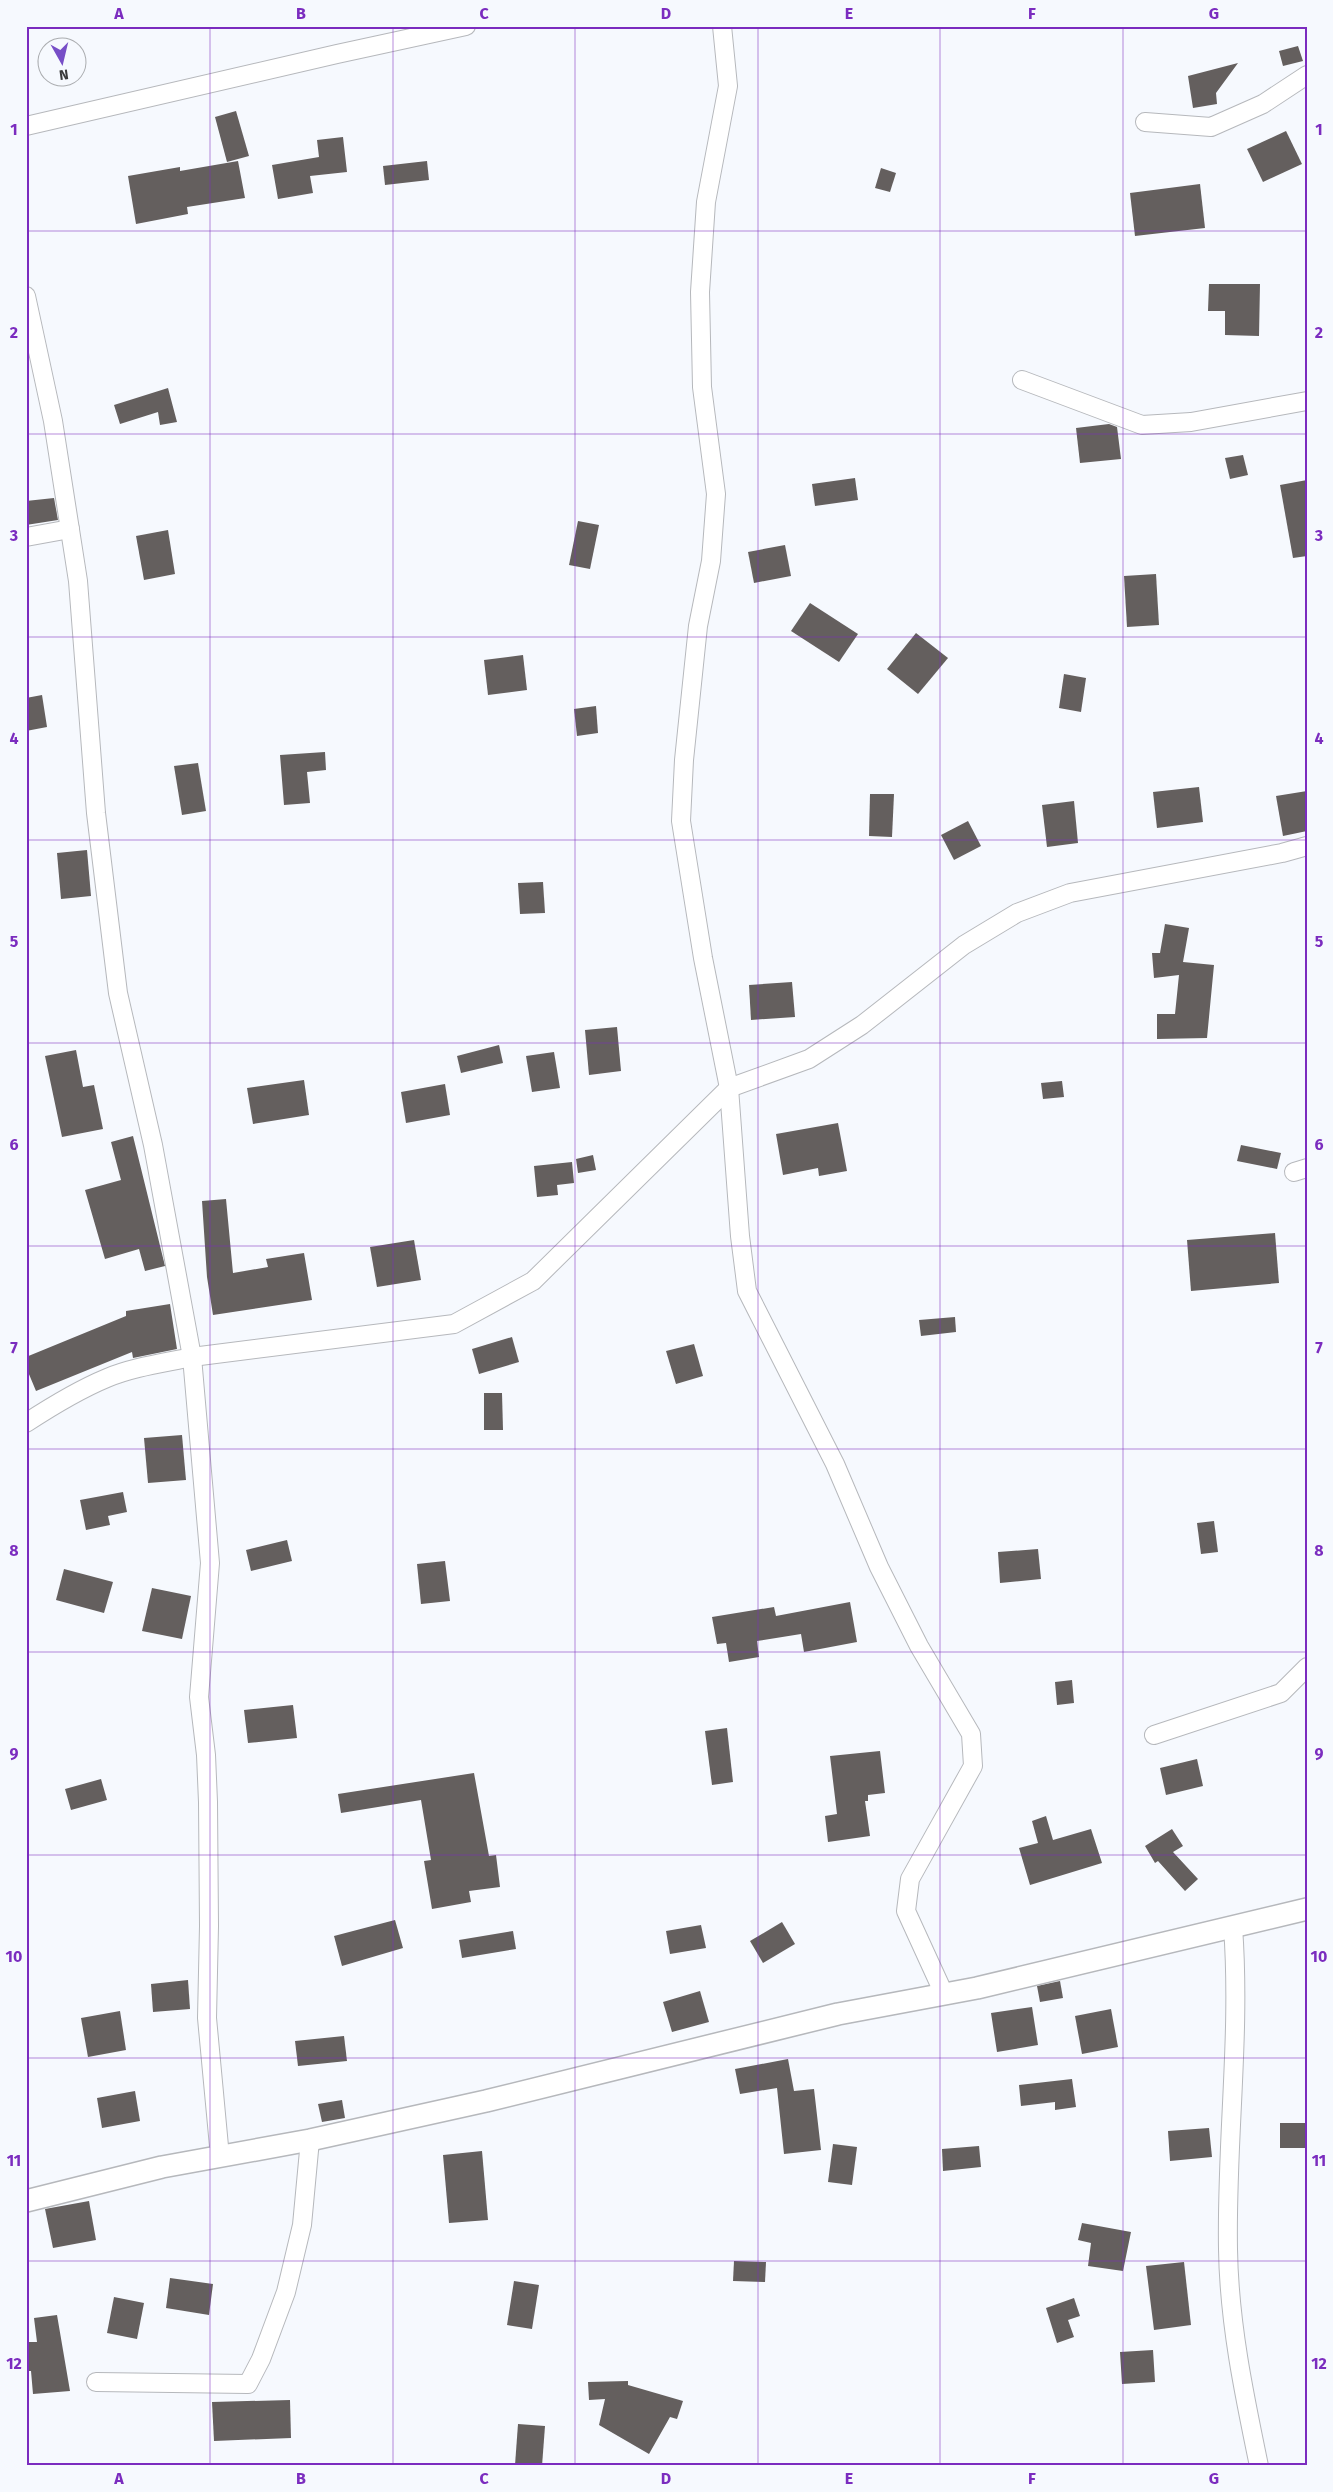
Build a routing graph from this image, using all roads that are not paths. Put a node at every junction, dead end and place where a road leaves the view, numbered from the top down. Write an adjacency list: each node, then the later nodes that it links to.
1 (466, 26): 5 (street)
2 (722, 26): 12 (street)
3 (1307, 74): 4 (street)
4 (1145, 122)
5 (26, 126)
6 (26, 296): 9 (street)
7 (1022, 380): 8 (street)
8 (1307, 401)
9 (70, 529): 10 (street); 13 (street)
10 (26, 537)
11 (1307, 846): 12 (street)
12 (729, 1088): 13 (street); 19 (street)
13 (192, 1357): 14 (street); 21 (street)
14 (26, 1423)
15 (1307, 1667): 16 (street)
16 (1154, 1735)
17 (1307, 1909): 18 (street)
18 (1233, 1927): 19 (street); 24 (street)
19 (944, 1994): 20 (street)
20 (310, 2140): 21 (street); 23 (street)
21 (220, 2156): 22 (street)
22 (26, 2200)
23 (96, 2382)
24 (1259, 2466)

